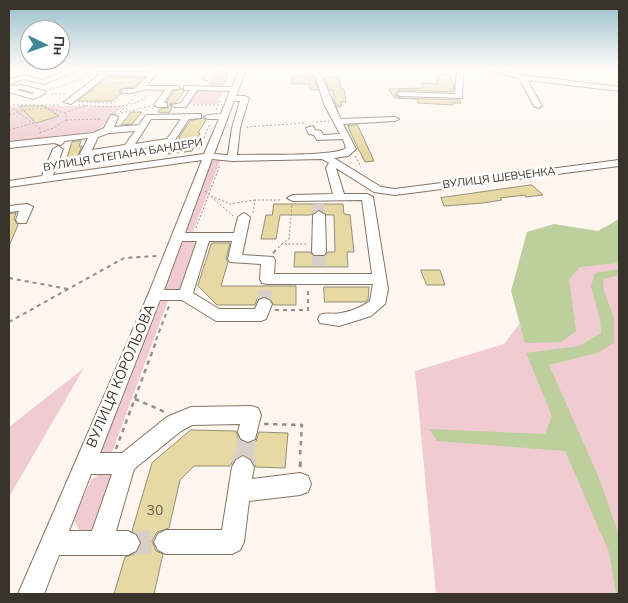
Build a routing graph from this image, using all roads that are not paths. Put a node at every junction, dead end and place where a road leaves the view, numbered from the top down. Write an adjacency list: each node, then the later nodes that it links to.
1 (75, 97): 7 (street)
2 (166, 97): 8 (street)
3 (185, 97): 9 (street)
4 (326, 97): 17 (street)
5 (533, 97): 10 (street)
6 (232, 98): 13 (street, ВУЛИЦЯ СТЕПАНА БАНДЕРИ); 26 (street)
7 (68, 102)
8 (143, 102)
9 (179, 105)
10 (538, 106)
11 (187, 116): 12 (street); 19 (street); 25 (street)
12 (198, 116)
13 (225, 116): 15 (street); 26 (street, ВУЛИЦЯ СТЕПАНА БАНДЕРИ)
14 (114, 117): 20 (street)
15 (208, 117)
16 (395, 118): 17 (street)
17 (337, 121): 22 (street)
18 (310, 125): 22 (street)
19 (140, 128): 20 (street); 25 (street)
20 (108, 130): 21 (street)
21 (94, 135): 23 (street); 25 (street)
22 (345, 136): 27 (street)
23 (58, 144): 24 (street); 29 (street)
24 (9, 145)
25 (129, 146)
26 (221, 157): 27 (street); 29 (street, ВУЛИЦЯ СТЕПАНА БАНДЕРИ); 37 (street, ВУЛИЦЯ КОРОЛЬОВА)
27 (330, 159): 31 (street); 32 (street)
28 (619, 162): 31 (street, ВУЛИЦЯ ШЕВЧЕНКА)
29 (46, 179): 30 (street, ВУЛИЦЯ СТЕПАНА БАНДЕРИ)
30 (9, 184)
31 (377, 193): 32 (street, ВУЛИЦЯ ШЕВЧЕНКА); 39 (street)
32 (340, 197): 34 (street, ВУЛИЦЯ ШЕВЧЕНКА)
33 (293, 199): 34 (street, ВУЛИЦЯ ШЕВЧЕНКА)
34 (318, 206): 38 (street)
35 (9, 210): 36 (street)
36 (22, 220)
37 (192, 237): 39 (street); 40 (street); 40 (street, ВУЛИЦЯ КОРОЛЬОВА)
38 (319, 248)
39 (380, 279): 42 (street)
40 (171, 295): 41 (street); 45 (street, ВУЛИЦЯ КОРОЛЬОВА)
41 (263, 307)
42 (326, 318)
43 (249, 428): 44 (street)
44 (119, 463): 45 (street); 51 (street)
45 (84, 464): 50 (street, ВУЛИЦЯ КОРОЛЬОВА)
46 (243, 467): 48 (street)
47 (300, 484): 48 (street)
48 (240, 491): 49 (street)
49 (166, 542)
50 (52, 543): 51 (street); 53 (street, ВУЛИЦЯ КОРОЛЬОВА)
51 (100, 544): 52 (street)
52 (128, 544)
53 (31, 594)

